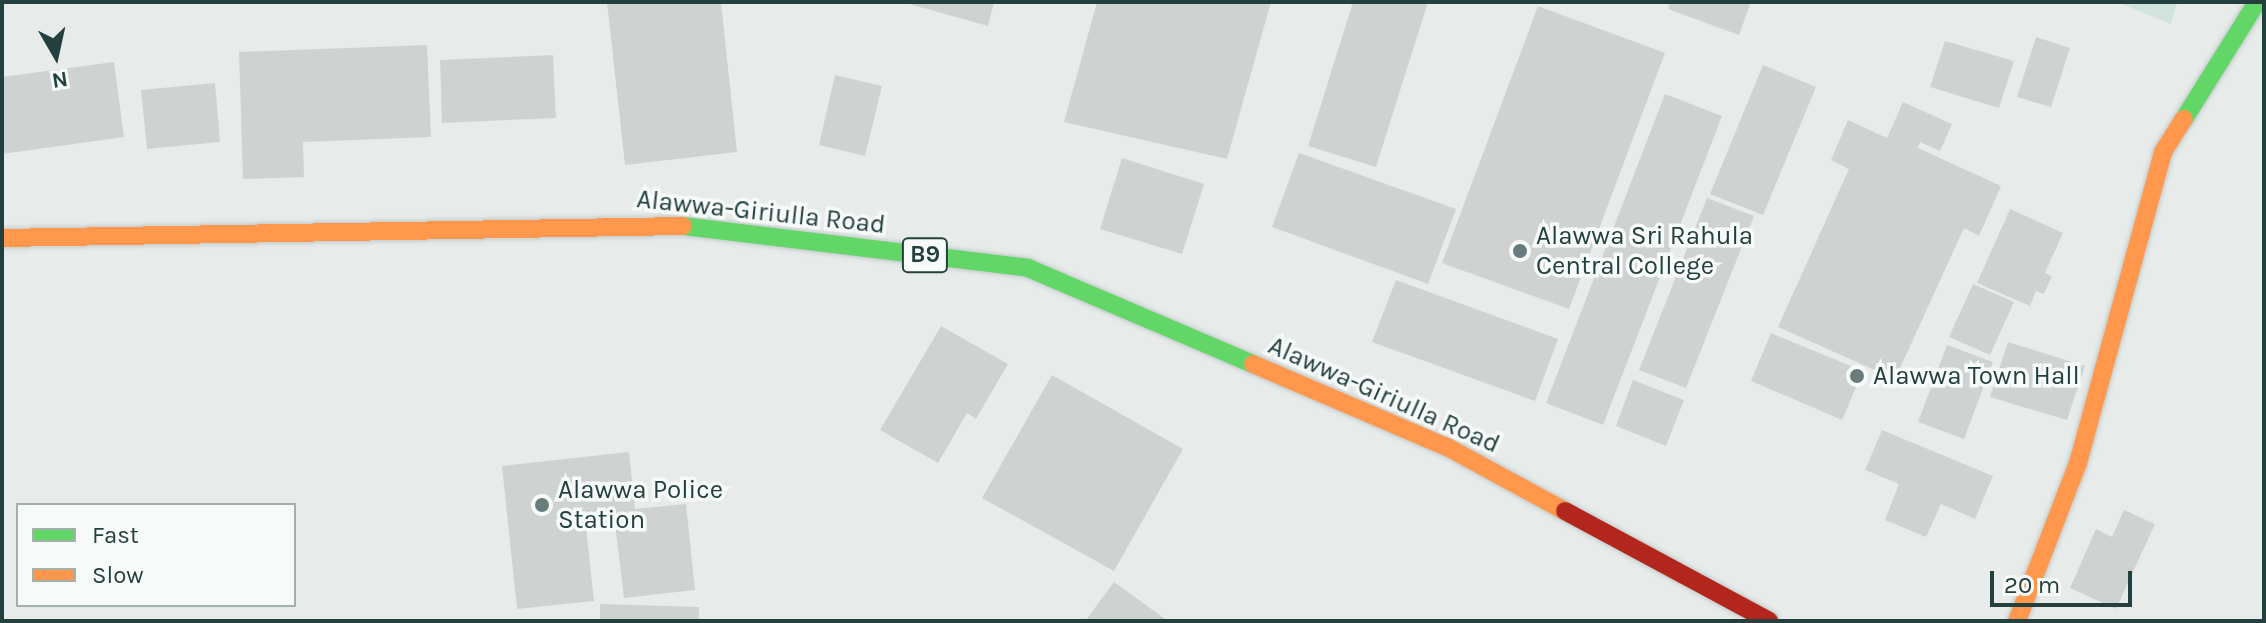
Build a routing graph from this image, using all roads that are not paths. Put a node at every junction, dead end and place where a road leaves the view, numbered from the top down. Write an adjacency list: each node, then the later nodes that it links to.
1 (2257, 2): 4 (main road)
2 (2, 238): 3 (main road, Alawwa-Giriulla Road / B9)
3 (1769, 621)
4 (2017, 621)

